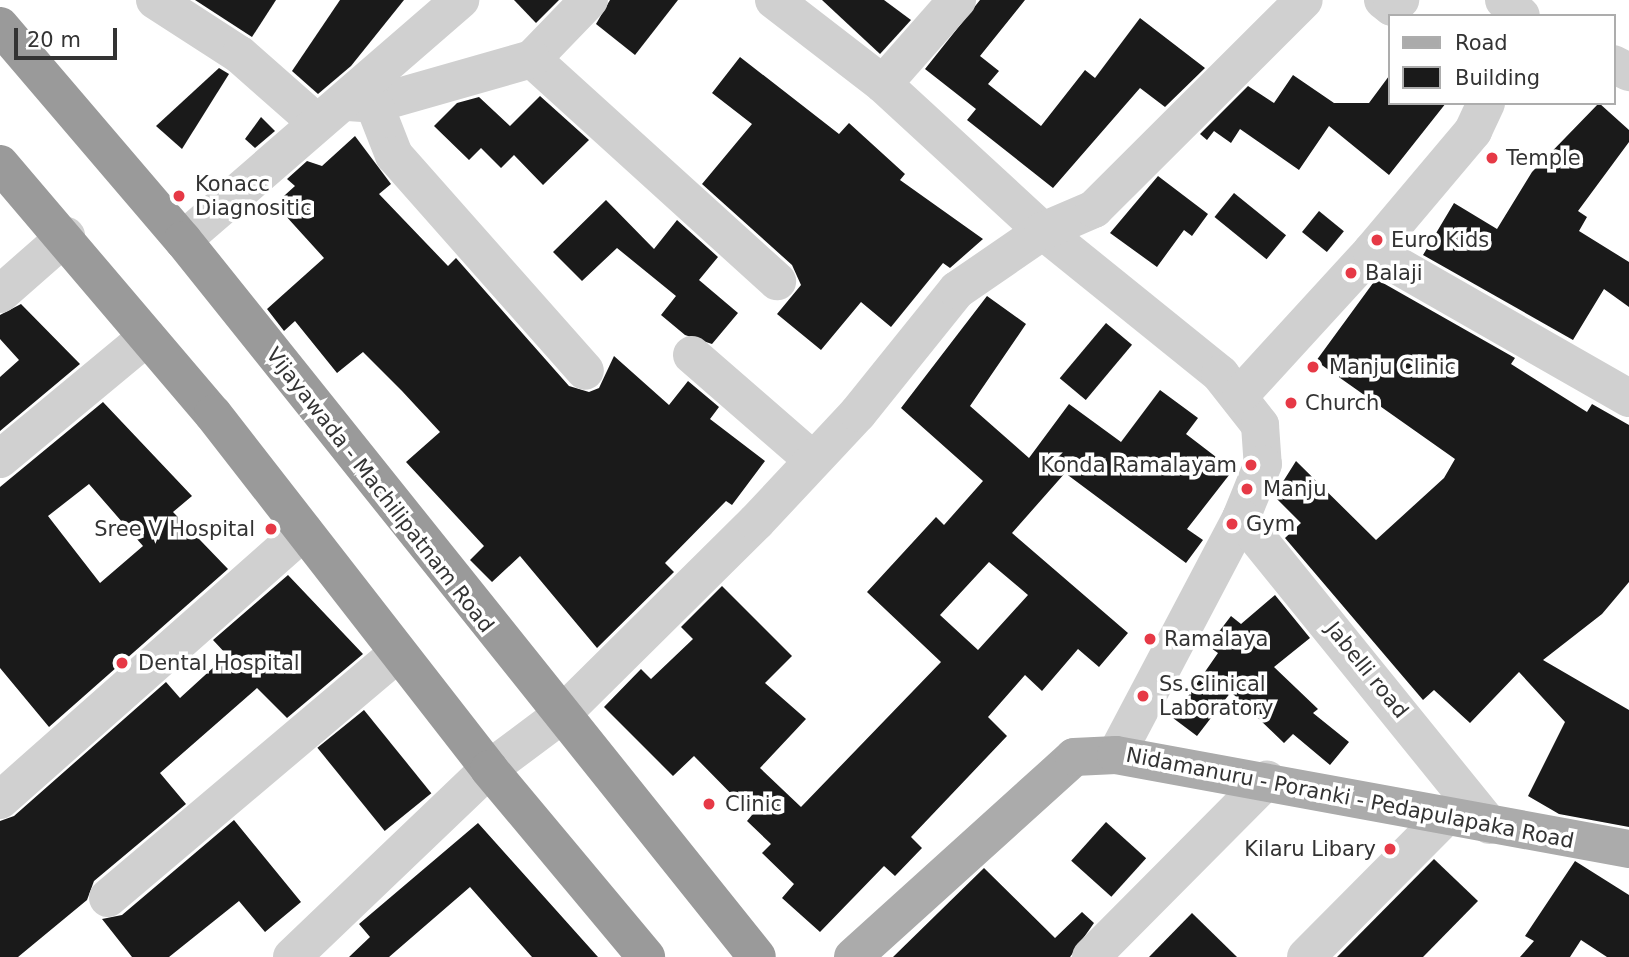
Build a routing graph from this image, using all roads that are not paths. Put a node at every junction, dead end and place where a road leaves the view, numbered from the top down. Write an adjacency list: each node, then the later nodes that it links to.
1 (155, 0): 15 (street)
2 (460, 0): 15 (street)
3 (589, 0): 12 (street)
4 (774, 0): 13 (street)
5 (957, 0): 13 (street)
6 (1304, 0): 17 (street)
7 (1383, 0): 8 (street)
8 (1400, 0)
9 (1504, 0): 10 (street)
10 (1519, 14)
11 (0, 26): 19 (highway, Vijayawada - Machilipatnam Road)
12 (532, 59): 15 (street); 21 (street)
13 (883, 84): 17 (street)
14 (1485, 105): 20 (street)
15 (345, 109): 19 (street); 25 (street)
16 (0, 164): 18 (highway)
17 (1043, 231): 26 (street); 29 (street)
18 (66, 236): 22 (street); 23 (highway)
19 (184, 240): 33 (highway, Vijayawada - Machilipatnam Road)
20 (1373, 251): 26 (street); 27 (street)
21 (777, 281)
22 (0, 294)
23 (147, 337): 28 (street); 31 (highway)
24 (692, 355): 29 (street)
25 (585, 371)
26 (1241, 394): 30 (street)
27 (1629, 398)
28 (0, 459)
29 (813, 460): 33 (street)
30 (1241, 518): 34 (street); 39 (street, Jabelli road)
31 (304, 531): 32 (highway); 37 (street)
32 (398, 653): 35 (highway); 41 (street)
33 (560, 716): 35 (street); 44 (highway, Vijayawada - Machilipatnam Road)
34 (1116, 755): 36 (main road, Nidamanuru - Poranki - Pedapulapaka Road); 45 (main road, Nidamanuru - Poranki - Pedapulapaka Road)
35 (489, 769): 42 (street); 43 (highway)
36 (1267, 780): 38 (main road, Nidamanuru - Poranki - Pedapulapaka Road); 46 (street)
37 (0, 800)
38 (1444, 818): 39 (main road, Nidamanuru - Poranki - Pedapulapaka Road); 47 (street)
39 (1490, 825): 40 (main road, Nidamanuru - Poranki - Pedapulapaka Road)
40 (1629, 849)
41 (108, 898)
42 (292, 957)
43 (646, 957)
44 (757, 957)
45 (853, 957)
46 (1091, 957)
47 (1306, 957)

